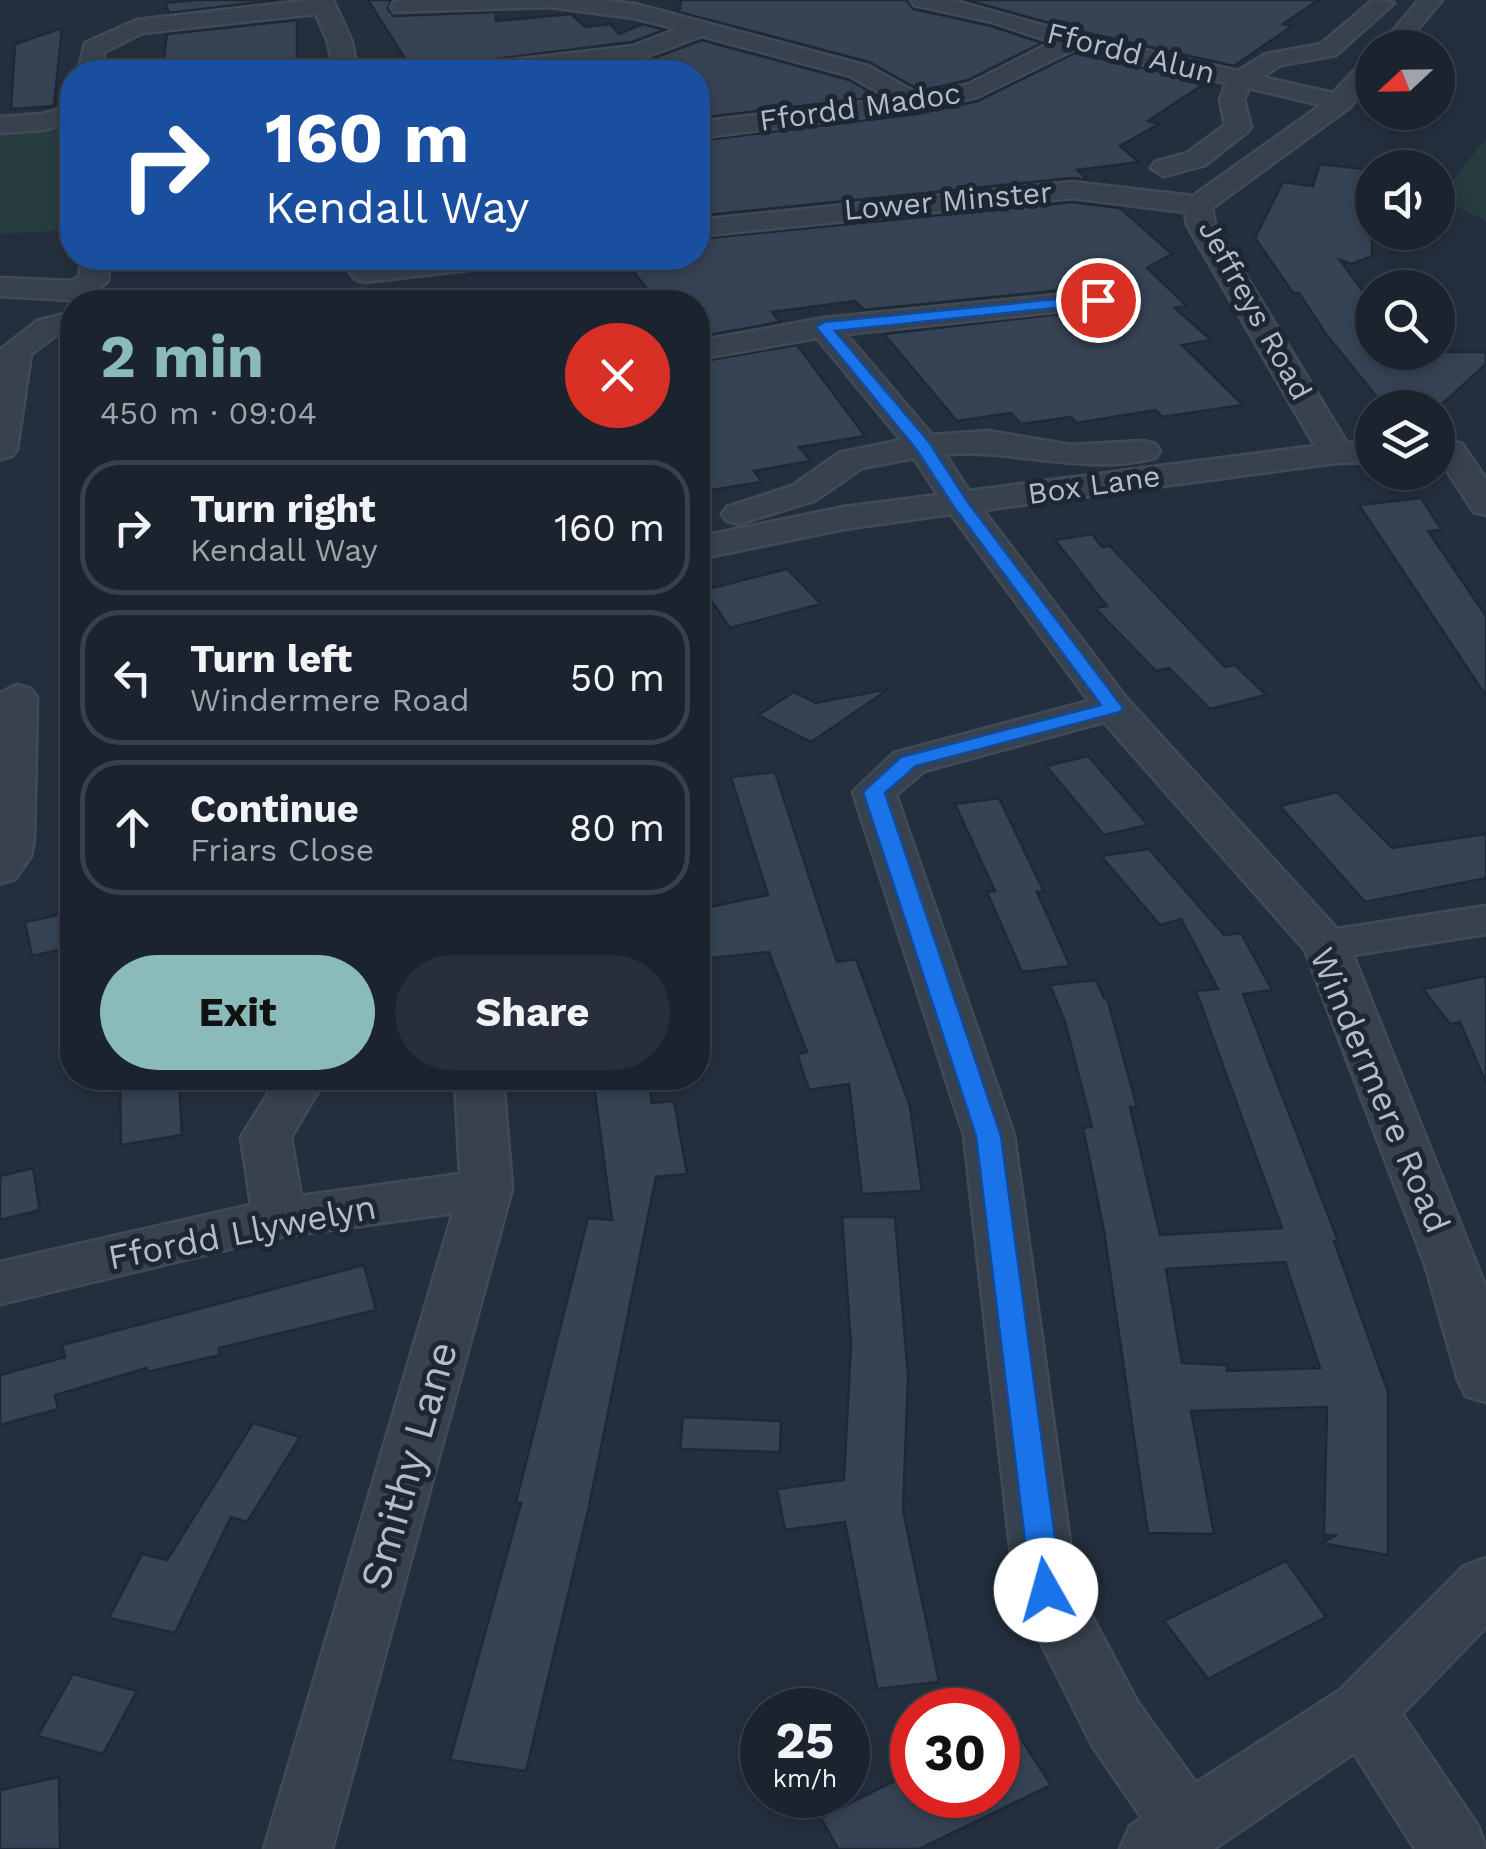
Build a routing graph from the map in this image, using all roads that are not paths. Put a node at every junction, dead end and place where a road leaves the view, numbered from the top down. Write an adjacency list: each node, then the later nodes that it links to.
1 (922, 0): 9 (street, Ffordd Alun)
2 (1034, 0): 9 (street)
3 (1431, 0): 11 (street)
4 (1383, 2): 16 (street)
5 (322, 3): 8 (street); 14 (street)
6 (645, 5): 7 (street); 10 (street)
7 (402, 6)
8 (233, 8): 13 (street)
9 (998, 17): 12 (street, Ffordd Alun)
10 (702, 28): 15 (street); 19 (street)
11 (1405, 30)
12 (1072, 41): 16 (street, Ffordd Alun); 19 (street, Ffordd Madoc)
13 (92, 60)
14 (344, 60)
15 (574, 60)
16 (1239, 81): 18 (street, Ffordd Alun); 23 (street)
17 (1355, 86): 18 (street, Jeffreys Road)
18 (1341, 102): 24 (street, Jeffreys Road)
19 (917, 104): 22 (street, Ffordd Madoc)
20 (60, 117): 21 (street)
21 (0, 125)
22 (710, 129)
23 (1164, 168)
24 (1198, 205): 25 (street, Lower Minster); 42 (street, Jeffreys Road)
25 (710, 227)
26 (432, 270): 27 (street)
27 (365, 283): 29 (street)
28 (0, 287): 30 (street)
29 (337, 290)
30 (60, 300)
31 (1099, 300): 33 (street)
32 (60, 318): 35 (street)
33 (824, 327): 34 (street); 36 (street, Windermere Road)
34 (710, 348)
35 (3, 404): 38 (street)
36 (923, 446): 37 (street); 44 (street, Windermere Road); 46 (street)
37 (1184, 447)
38 (0, 450)
39 (1486, 450): 40 (street)
40 (1455, 451)
41 (1355, 452): 42 (street, Box Lane)
42 (1336, 453): 44 (street, Box Lane)
43 (1455, 465): 45 (street)
44 (960, 503): 47 (street, Box Lane); 49 (street, Windermere Road)
45 (1486, 505)
46 (710, 520)
47 (710, 546)
48 (17, 697): 50 (street)
49 (1113, 708): 52 (street, Windermere Road); 61 (street)
50 (0, 869)
51 (1486, 920): 52 (street)
52 (1326, 945): 58 (street, Windermere Road)
53 (295, 1090): 56 (street)
54 (480, 1090): 55 (street, Smithy Lane)
55 (486, 1189): 56 (street, Ffordd Llywelyn); 62 (street, Smithy Lane)
56 (279, 1218): 57 (street, Ffordd Llywelyn)
57 (0, 1283)
58 (1486, 1380)
59 (1486, 1584): 60 (street)
60 (1363, 1711): 61 (street); 63 (street)
61 (1172, 1839)
62 (298, 1849)
63 (1454, 1849)

